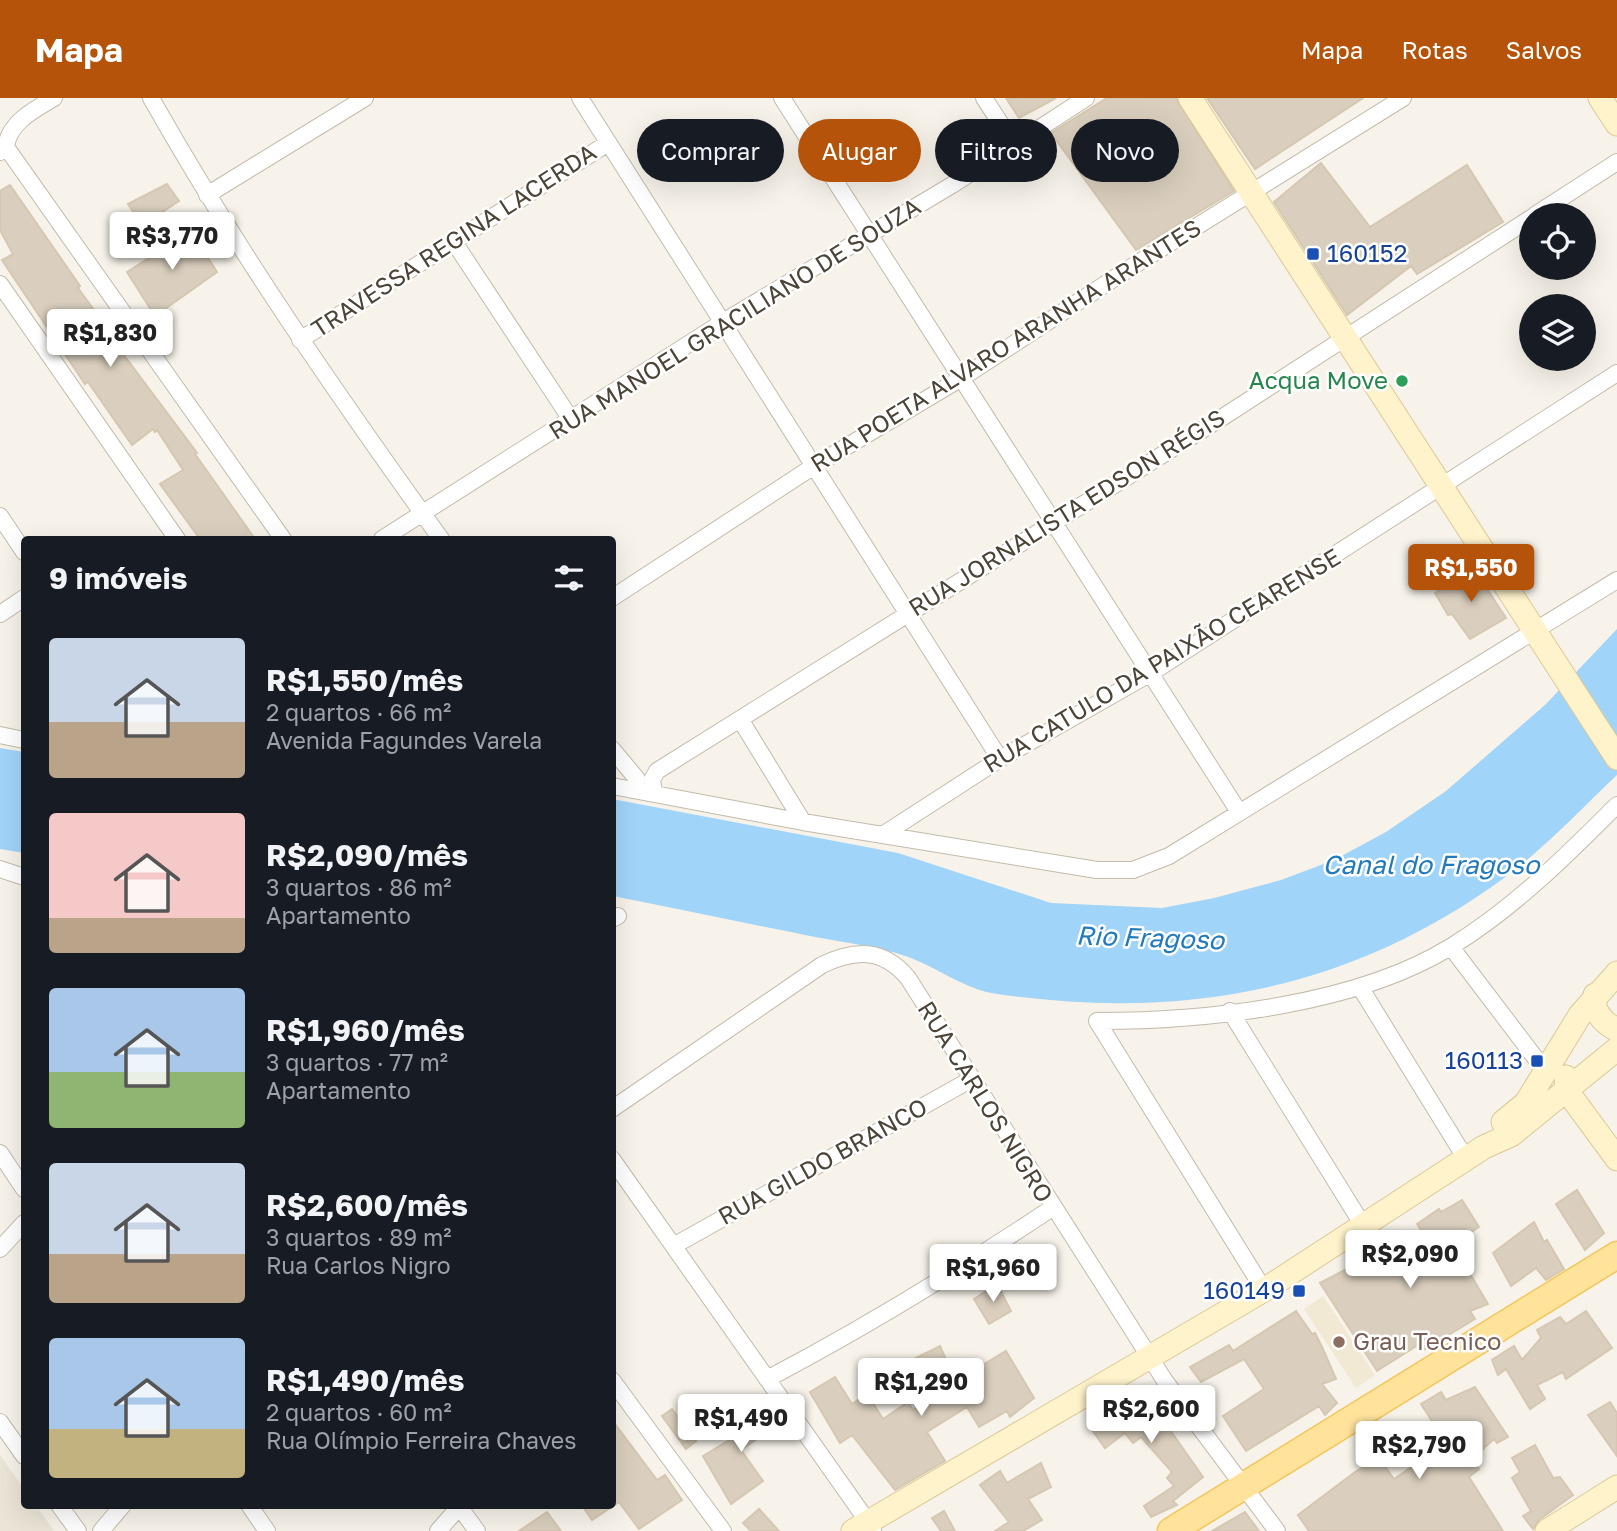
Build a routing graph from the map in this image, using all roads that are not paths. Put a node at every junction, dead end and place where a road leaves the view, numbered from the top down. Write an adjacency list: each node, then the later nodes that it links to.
1 (54, 98): 15 (street)
2 (151, 98): 19 (street)
3 (365, 98): 19 (street)
4 (580, 98): 14 (street)
5 (782, 98): 22 (street)
6 (984, 98): 11 (street)
7 (1086, 98): 12 (street, RUA MANOEL GRACILIANO DE SOUZA)
8 (1190, 98): 18 (main road)
9 (1403, 98): 18 (street, RUA POETA ALVARO ARANHA ARANTES)
10 (1600, 98): 13 (main road)
11 (998, 119)
12 (1053, 119)
13 (1617, 124)
14 (608, 142): 23 (street, TRAVESSA REGINA LACERDA); 25 (street)
15 (3, 149): 37 (street)
16 (1617, 162): 20 (street, RUA JORNALISTA EDSON RÉGIS)
17 (953, 182): 22 (street, RUA MANOEL GRACILIANO DE SOUZA)
18 (1251, 193): 26 (main road); 29 (street, RUA POETA ALVARO ARANHA ARANTES)
19 (206, 195): 27 (street)
20 (1554, 203)
21 (1519, 226): 26 (street, RUA JORNALISTA EDSON RÉGIS)
22 (869, 234): 25 (street, RUA MANOEL GRACILIANO DE SOUZA); 29 (street)
23 (454, 242): 27 (street, TRAVESSA REGINA LACERDA); 30 (street)
24 (0, 284): 36 (street)
25 (723, 322): 30 (street, RUA MANOEL GRACILIANO DE SOUZA); 31 (street)
26 (1346, 338): 32 (main road); 35 (street, RUA JORNALISTA EDSON RÉGIS)
27 (300, 340): 33 (street)
28 (1617, 373): 32 (street, RUA CATULO DA PAIXÃO CEARENSE)
29 (960, 379): 31 (street, RUA POETA ALVARO ARANHA ARANTES); 35 (street)
30 (572, 421): 33 (street, RUA MANOEL GRACILIANO DE SOUZA)
31 (814, 466): 42 (street, RUA POETA ALVARO ARANHA ARANTES); 44 (street)
32 (1441, 484): 46 (main road); 47 (street, RUA CATULO DA PAIXÃO CEARENSE)
33 (423, 513): 38 (street, RUA MANOEL GRACILIANO DE SOUZA); 39 (street)
34 (0, 516): 40 (street)
35 (1052, 522): 44 (street, RUA JORNALISTA EDSON RÉGIS); 47 (street)
36 (175, 536)
37 (281, 536)
38 (387, 536)
39 (439, 536)
40 (21, 548)
41 (1617, 580): 46 (street)
42 (616, 595)
43 (21, 600): 45 (street)
44 (907, 613): 48 (street, RUA JORNALISTA EDSON RÉGIS); 53 (street)
45 (0, 614)
46 (1535, 633): 52 (main road); 58 (street)
47 (1151, 673): 53 (street, RUA CATULO DA PAIXÃO CEARENSE); 58 (street)
48 (740, 719): 56 (street, RUA JORNALISTA EDSON RÉGIS); 59 (street)
49 (0, 735): 50 (street)
50 (21, 739)
51 (616, 754): 55 (street)
52 (1617, 758)
53 (1000, 759): 60 (street, RUA CATULO DA PAIXÃO CEARENSE)
54 (616, 787): 55 (street)
55 (633, 790): 56 (street)
56 (654, 794): 59 (street)
57 (1617, 805): 61 (street)
58 (1238, 812): 60 (street)
59 (803, 822): 60 (street)
60 (884, 835)
61 (1451, 947): 63 (street); 69 (street)
62 (1617, 973): 64 (main road)
63 (1360, 987): 65 (street); 74 (street)
64 (1595, 995): 66 (main road); 67 (main road)
65 (1230, 1011): 80 (street); 84 (street)
66 (1617, 1030)
67 (1565, 1040): 69 (main road); 71 (main road)
68 (1617, 1049): 71 (main road)
69 (1546, 1072): 74 (main road)
70 (970, 1080): 72 (street, RUA CARLOS NIGRO); 78 (street, RUA CARLOS NIGRO); 81 (street, RUA GILDO BRANCO)
71 (1567, 1091): 74 (main road); 75 (main road)
72 (616, 1106)
73 (0, 1153): 77 (street)
74 (1475, 1153): 80 (main road)
75 (1617, 1159)
76 (616, 1164): 81 (street)
77 (21, 1184)
78 (1052, 1208): 85 (street, RUA CARLOS NIGRO); 86 (street)
79 (21, 1226): 82 (street)
80 (1364, 1227): 84 (main road)
81 (675, 1245): 86 (street)
82 (0, 1249)
83 (1617, 1255): 90 (main road)
84 (1264, 1290): 85 (main road)
85 (1150, 1357): 90 (street, RUA CARLOS NIGRO); 97 (main road)
86 (767, 1379): 97 (street)
87 (616, 1385): 103 (street)
88 (0, 1422): 89 (street)
89 (21, 1452)
90 (1245, 1486): 104 (main road); 105 (street, RUA CARLOS NIGRO)
91 (1617, 1488): 106 (main road)
92 (62, 1509): 98 (street)
93 (120, 1509): 99 (street)
94 (252, 1509): 100 (street)
95 (456, 1509): 101 (street)
96 (461, 1509): 102 (street)
97 (865, 1528)
98 (78, 1531)
99 (101, 1531)
100 (267, 1531)
101 (438, 1531)
102 (477, 1531)
103 (723, 1531)
104 (1171, 1531)
105 (1278, 1531)
106 (1547, 1531)

